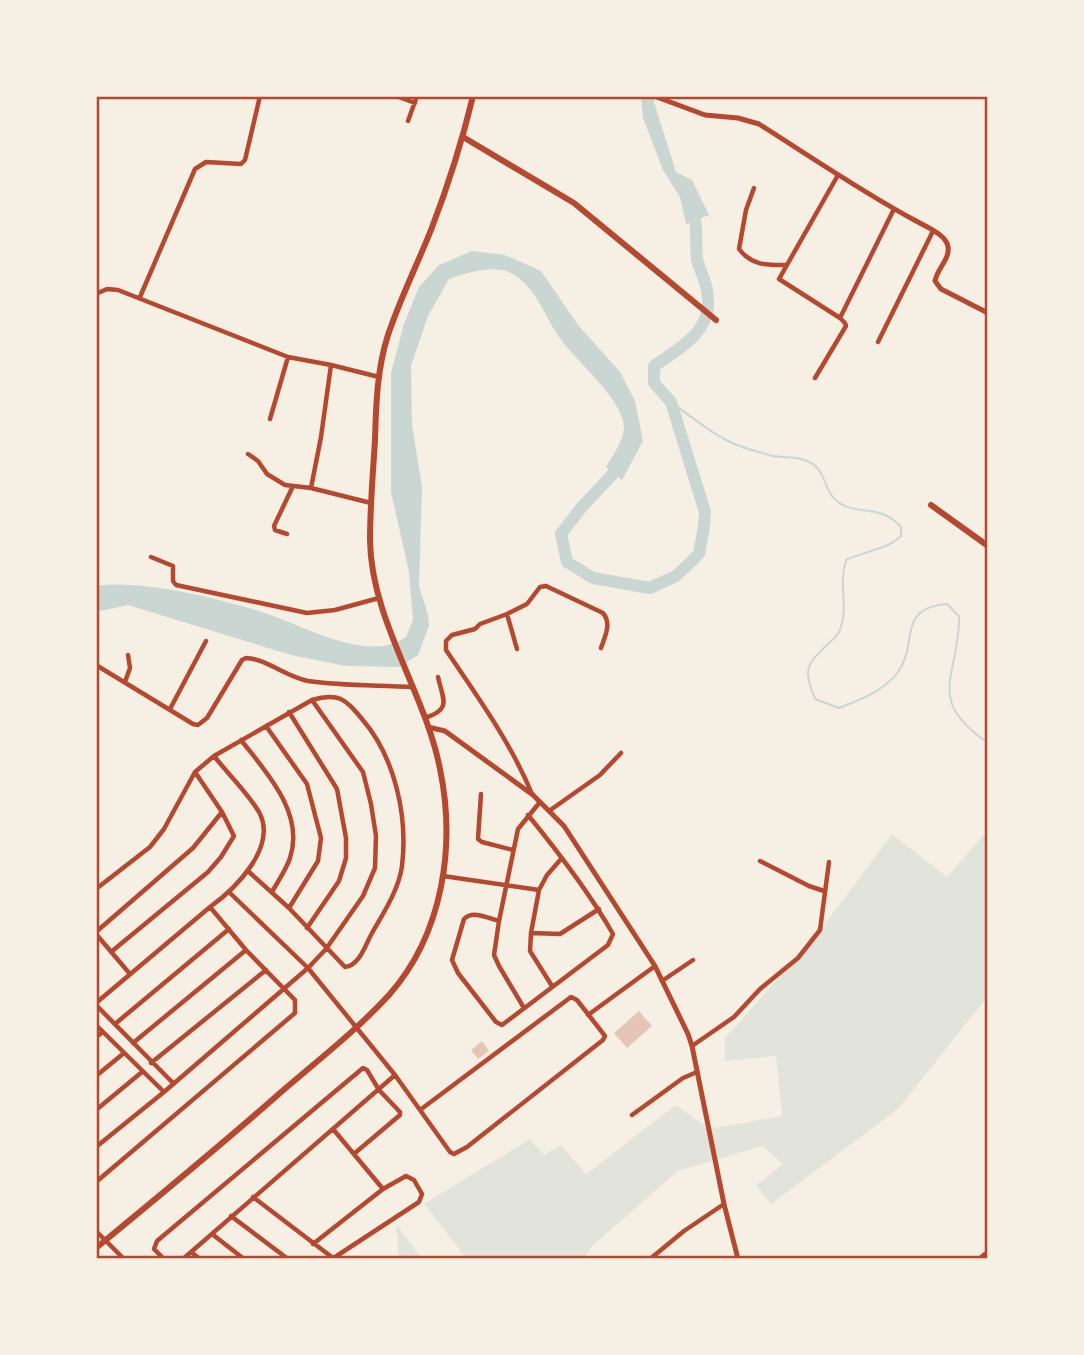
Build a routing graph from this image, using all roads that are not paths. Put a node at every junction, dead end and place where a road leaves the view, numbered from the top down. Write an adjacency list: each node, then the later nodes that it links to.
1 (260, 96): 15 (street)
2 (396, 96): 6 (street)
3 (417, 96): 6 (street)
4 (473, 96): 8 (main road)
5 (654, 96): 9 (street)
6 (415, 103): 7 (street)
7 (408, 121)
8 (463, 137): 18 (main road); 22 (main road)
9 (838, 175): 11 (street); 13 (street)
10 (754, 188): 13 (street)
11 (894, 209): 12 (street); 17 (street)
12 (933, 231): 16 (street); 19 (street)
13 (788, 265): 17 (street)
14 (96, 293): 15 (street)
15 (141, 297): 20 (street)
16 (988, 313)
17 (840, 318): 23 (street)
18 (716, 320)
19 (878, 342)
20 (288, 357): 21 (street); 24 (street)
21 (331, 365): 22 (street); 27 (street)
22 (379, 377): 28 (main road)
23 (815, 378)
24 (270, 419)
25 (248, 454): 26 (street)
26 (293, 486): 27 (street); 30 (street)
27 (311, 488): 28 (street)
28 (372, 503): 33 (main road)
29 (931, 505): 31 (main road)
30 (287, 534)
31 (988, 546)
32 (151, 557): 33 (street)
33 (379, 598): 42 (main road)
34 (507, 614): 36 (street); 37 (street); 54 (street)
35 (206, 641): 44 (street)
36 (601, 648)
37 (517, 649)
38 (128, 655): 41 (street)
39 (96, 665): 41 (street)
40 (438, 677): 46 (street)
41 (125, 682): 44 (street)
42 (412, 687): 44 (street); 46 (main road)
43 (312, 700): 45 (street); 79 (street); 79 (street)
44 (170, 709)
45 (289, 712): 47 (street); 75 (street)
46 (424, 718): 48 (main road)
47 (266, 726): 49 (street); 72 (street)
48 (428, 727): 54 (street); 64 (main road)
49 (241, 740): 51 (street); 69 (street)
50 (621, 753): 56 (street)
51 (214, 756): 52 (street); 63 (street)
52 (195, 772): 57 (street); 66 (street)
53 (481, 794): 59 (street)
54 (533, 795): 55 (street)
55 (540, 802): 56 (street); 58 (street)
56 (548, 811): 83 (street)
57 (222, 812): 77 (street); 81 (street)
58 (528, 815): 59 (street); 60 (street)
59 (513, 850): 65 (street)
60 (562, 858): 67 (street); 73 (street)
61 (760, 860): 68 (street)
62 (829, 862): 68 (street)
63 (248, 871): 69 (street); 70 (street)
64 (443, 876): 65 (street); 95 (main road)
65 (507, 886): 67 (street); 74 (street)
66 (96, 889)
67 (539, 890): 78 (street)
68 (824, 891): 99 (street)
69 (272, 892): 72 (street)
70 (230, 893): 71 (street); 84 (street)
71 (210, 907): 76 (street); 86 (street)
72 (289, 908): 75 (street)
73 (599, 909): 78 (street); 88 (street)
74 (499, 921): 91 (street); 91 (street)
75 (307, 928): 79 (street)
76 (229, 929): 80 (street); 93 (street)
77 (96, 933): 81 (street)
78 (531, 933): 88 (street)
79 (326, 949): 84 (street)
80 (246, 950): 85 (street); 98 (street)
81 (111, 952): 86 (street)
82 (693, 960): 87 (street)
83 (655, 966): 87 (street); 92 (street)
84 (308, 968): 89 (street); 95 (street)
85 (266, 970): 89 (street); 101 (street)
86 (130, 974): 90 (street)
87 (662, 981): 99 (street)
88 (552, 986): 91 (street)
89 (282, 989): 106 (street); 115 (street)
90 (96, 1004): 93 (street)
91 (524, 1008)
92 (588, 1015): 110 (street); 110 (street)
93 (115, 1024): 98 (street)
94 (96, 1025): 96 (street)
95 (357, 1026): 104 (street); 122 (main road)
96 (103, 1032): 97 (street); 100 (street)
97 (96, 1037)
98 (133, 1043): 101 (street)
99 (692, 1046): 102 (street)
100 (124, 1053): 103 (street); 105 (street)
101 (151, 1063): 106 (street)
102 (698, 1071): 111 (street); 118 (street)
103 (142, 1072): 108 (street); 109 (street)
104 (395, 1075): 107 (street); 110 (street)
105 (96, 1076)
106 (173, 1083): 108 (street)
107 (379, 1090): 112 (street); 114 (street); 129 (street)
108 (164, 1093): 113 (street)
109 (96, 1110)
110 (421, 1110)
111 (632, 1115)
112 (332, 1129): 114 (street); 117 (street)
113 (96, 1147)
114 (355, 1153): 116 (street)
115 (96, 1182)
116 (383, 1189): 123 (street); 127 (street)
117 (253, 1197): 119 (street); 123 (street)
118 (724, 1204): 134 (street); 135 (street)
119 (231, 1216): 121 (street); 133 (street)
120 (96, 1231): 122 (street)
121 (212, 1234): 125 (street); 132 (street)
122 (105, 1241): 124 (main road); 128 (street)
123 (313, 1244): 127 (street)
124 (96, 1248)
125 (191, 1252): 130 (street); 131 (street)
126 (985, 1254): 136 (street)
127 (332, 1258)
128 (124, 1259)
129 (164, 1259)
130 (183, 1259)
131 (200, 1259)
132 (244, 1259)
133 (288, 1259)
134 (650, 1259)
135 (738, 1259)
136 (979, 1259)

